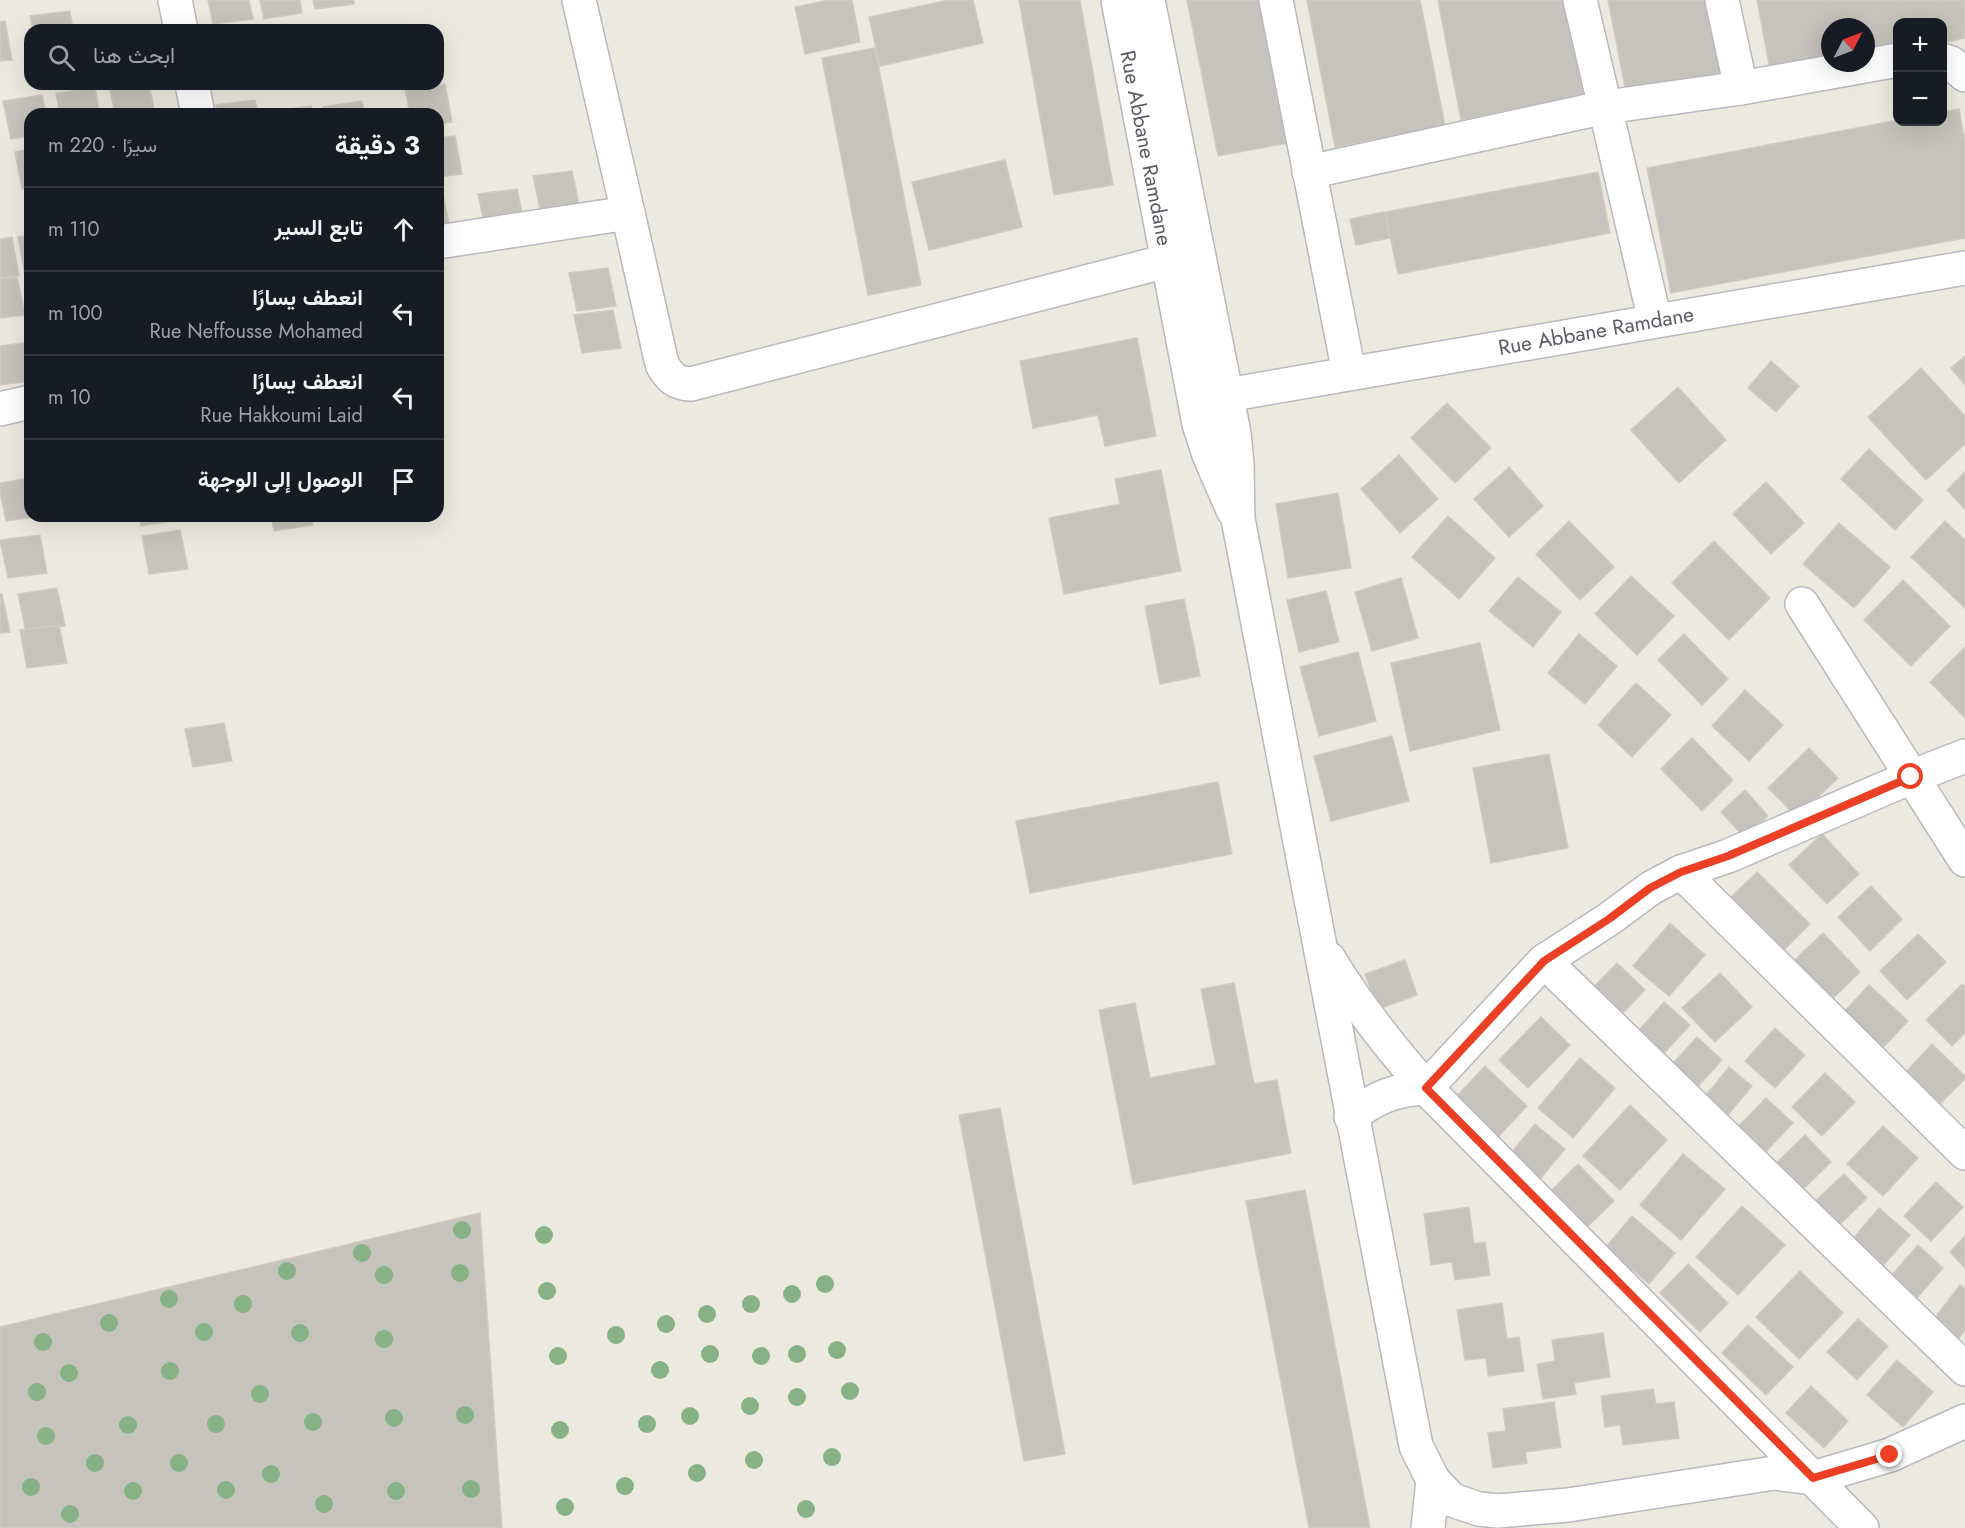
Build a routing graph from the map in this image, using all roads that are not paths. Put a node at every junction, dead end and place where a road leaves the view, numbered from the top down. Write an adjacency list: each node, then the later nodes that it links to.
1 (175, 0): 8 (street)
2 (579, 0): 18 (street)
3 (1118, 0): 14 (street, Rue Abbane Ramdane)
4 (1148, 0): 14 (street, Rue Abbane Ramdane)
5 (1276, 0): 17 (street)
6 (1580, 0): 15 (street)
7 (1722, 0): 12 (street)
8 (180, 24)
9 (1893, 61): 12 (street)
10 (1947, 62): 11 (street)
11 (1965, 75)
12 (1741, 88): 15 (street)
13 (193, 90): 16 (street)
14 (1152, 96): 20 (street, Rue Abbane Ramdane); 24 (street, Rue Abbane Ramdane)
15 (1606, 107): 17 (street); 22 (street)
16 (197, 108)
17 (1310, 172): 23 (street)
18 (628, 213): 19 (street); 20 (street)
19 (444, 241)
20 (1167, 261): 27 (street, Rue Abbane Ramdane)
21 (1965, 268): 22 (street, Rue Abbane Ramdane)
22 (1655, 321): 23 (street, Rue Abbane Ramdane)
23 (1349, 374): 24 (street, Rue Abbane Ramdane)
24 (1227, 394): 27 (street, Rue Abbane Ramdane)
25 (24, 403): 26 (street)
26 (0, 409)
27 (1238, 519): 33 (street)
28 (1802, 604): 30 (street)
29 (1965, 756): 30 (street)
30 (1911, 777): 31 (street); 32 (street)
31 (1965, 860)
32 (1681, 872): 34 (street); 37 (street)
33 (1318, 940): 35 (street); 36 (street)
34 (1544, 961): 35 (street); 38 (street)
35 (1426, 1088): 36 (street); 40 (street)
36 (1352, 1117): 41 (street)
37 (1965, 1153)
38 (1965, 1369)
39 (1965, 1420): 40 (street)
40 (1813, 1478): 41 (street); 43 (street)
41 (1433, 1480): 42 (street)
42 (1428, 1528)
43 (1862, 1528)

